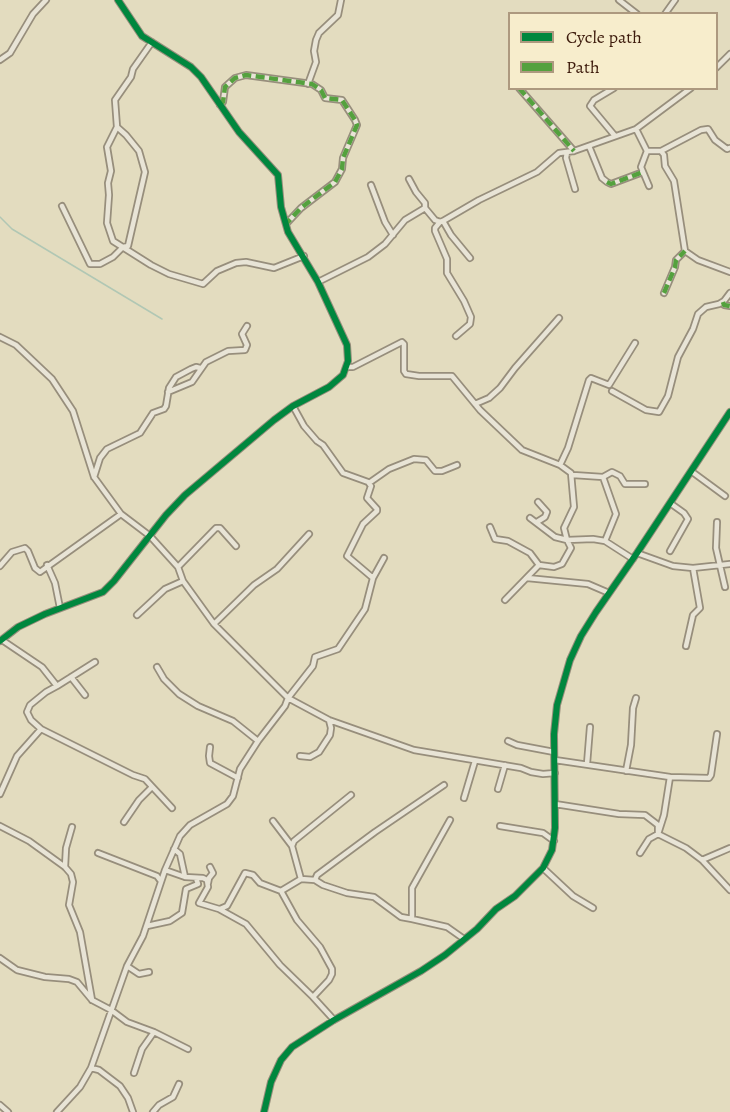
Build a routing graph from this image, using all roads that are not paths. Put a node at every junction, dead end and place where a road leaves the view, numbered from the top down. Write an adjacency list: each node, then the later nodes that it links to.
1 (46, 0): 8 (street)
2 (118, 0): 6 (street)
3 (341, 0): 10 (street)
4 (619, 0): 5 (street)
5 (634, 12)
6 (152, 42): 14 (street); 15 (street)
7 (730, 54): 9 (street)
8 (0, 60)
9 (718, 67)
10 (308, 84): 14 (street); 32 (street)
11 (521, 90): 20 (street)
12 (611, 90): 17 (street)
13 (688, 90): 16 (street)
14 (220, 105): 32 (street)
15 (117, 127): 34 (street); 34 (street)
16 (636, 129): 17 (street); 21 (street)
17 (615, 136): 18 (street)
18 (590, 146): 20 (street); 24 (street)
19 (730, 148): 22 (street)
20 (574, 151): 23 (street)
21 (647, 151): 22 (street); 24 (street)
22 (662, 151): 35 (street)
23 (567, 152): 28 (street); 31 (street)
24 (643, 172): 27 (street)
25 (409, 179): 30 (street)
26 (371, 185): 33 (street)
27 (649, 186)
28 (575, 189)
29 (62, 206): 34 (street)
30 (425, 208): 31 (street); 33 (street)
31 (441, 222): 37 (street); 46 (street)
32 (286, 224): 36 (street)
33 (393, 235): 39 (street)
34 (123, 247): 36 (street)
35 (685, 251): 38 (street); 40 (street)
36 (304, 256): 39 (street)
37 (470, 258)
38 (730, 272)
39 (318, 282): 49 (street)
40 (664, 293)
41 (730, 293): 42 (street)
42 (723, 302): 43 (street); 51 (street)
43 (730, 306)
44 (559, 318): 53 (street)
45 (247, 326): 50 (street)
46 (456, 336)
47 (0, 337): 60 (street)
48 (635, 343): 57 (street)
49 (346, 367): 53 (street); 54 (street)
50 (200, 368): 52 (street); 52 (street)
51 (612, 391)
52 (168, 392): 60 (street)
53 (476, 404): 57 (street)
54 (293, 406): 62 (street); 73 (street)
55 (730, 412): 58 (street)
56 (457, 465): 62 (street)
57 (560, 465): 59 (street)
58 (691, 471): 64 (street); 66 (street)
59 (573, 475): 61 (street); 74 (street)
60 (94, 477): 67 (street)
61 (603, 477): 63 (street); 75 (street)
62 (369, 483): 88 (street)
63 (645, 484)
64 (725, 496)
65 (538, 502): 69 (street)
66 (670, 502): 77 (street); 78 (street)
67 (121, 514): 73 (street); 82 (street)
68 (530, 518): 69 (street)
69 (537, 522): 74 (street)
70 (717, 522): 84 (street)
71 (490, 527): 83 (street)
72 (309, 534): 96 (street)
73 (150, 536): 86 (street); 94 (street)
74 (567, 540): 75 (street); 83 (street)
75 (605, 541): 80 (street)
76 (236, 546): 86 (street)
77 (670, 551)
78 (637, 553): 80 (street); 87 (street)
79 (384, 558): 88 (street)
80 (633, 559): 92 (street)
81 (730, 564): 84 (street)
82 (47, 565): 85 (street); 94 (street)
83 (539, 565): 89 (street)
84 (721, 565): 87 (street); 91 (street)
85 (0, 566)
86 (178, 567): 90 (street)
87 (693, 568): 98 (street)
88 (373, 578): 104 (street)
89 (527, 578): 92 (street); 93 (street)
90 (183, 581): 95 (street); 96 (street)
91 (725, 587)
92 (609, 592): 113 (street)
93 (506, 600)
94 (60, 608): 97 (street)
95 (137, 615)
96 (214, 624): 104 (street)
97 (1, 640): 102 (street)
98 (686, 646)
99 (95, 662): 101 (street)
100 (157, 667): 110 (street)
101 (71, 677): 102 (street); 103 (street)
102 (57, 686): 108 (street)
103 (85, 695)
104 (288, 698): 106 (street); 110 (street)
105 (636, 698): 119 (street)
106 (329, 720): 114 (street); 116 (street)
107 (590, 727): 117 (street)
108 (41, 729): 126 (street); 128 (street)
109 (717, 734): 122 (street)
110 (258, 741): 123 (street)
111 (508, 741): 113 (street)
112 (210, 747): 123 (street)
113 (554, 752): 115 (street)
114 (300, 756)
115 (555, 760): 117 (street); 120 (street)
116 (475, 761): 118 (street); 130 (street)
117 (587, 764): 119 (street)
118 (505, 765): 120 (street); 127 (street)
119 (626, 771): 121 (street)
120 (555, 772): 131 (street)
121 (661, 775): 122 (street); 125 (street)
122 (670, 777): 125 (street)
123 (238, 778): 143 (street)
124 (444, 785): 155 (street)
125 (668, 785): 139 (street)
126 (152, 787): 132 (street); 135 (street)
127 (498, 789)
128 (0, 794)
129 (351, 795): 141 (street)
130 (464, 798)
131 (555, 804): 139 (street); 140 (street)
132 (172, 808)
133 (450, 820): 161 (street)
134 (273, 821): 141 (street)
135 (124, 822)
136 (0, 826): 147 (street)
137 (500, 826): 140 (street)
138 (72, 827): 147 (street)
139 (658, 834): 145 (street); 146 (street)
140 (554, 841): 149 (street)
141 (292, 846): 153 (street)
142 (730, 848): 146 (street)
143 (174, 849): 150 (street); 151 (street)
144 (98, 853): 154 (street)
145 (640, 853)
146 (702, 860): 157 (street)
147 (65, 867): 168 (street)
148 (210, 867): 156 (street)
149 (543, 868): 159 (street); 163 (street)
150 (165, 870): 151 (street); 154 (street)
151 (185, 877): 152 (street)
152 (196, 878): 156 (street); 162 (street)
153 (301, 879): 155 (street); 158 (street)
154 (160, 880): 162 (street)
155 (315, 880): 161 (street)
156 (208, 884): 160 (street)
157 (730, 890)
158 (281, 891): 160 (street); 167 (street)
159 (593, 908)
160 (219, 909): 167 (street)
161 (412, 919): 163 (street)
162 (147, 926): 165 (street)
163 (464, 939): 170 (street)
164 (0, 958): 168 (street)
165 (127, 966): 166 (street); 169 (street)
166 (149, 972)
167 (313, 997): 170 (street)
168 (92, 1000): 169 (street)
169 (111, 1010): 171 (street); 173 (street)
170 (334, 1020): 181 (street)
171 (154, 1032): 172 (street); 174 (street)
172 (188, 1049)
173 (91, 1068): 178 (street); 179 (street)
174 (134, 1073)
175 (179, 1084): 180 (street)
176 (0, 1105): 177 (street)
177 (8, 1112)
178 (57, 1112)
179 (133, 1112)
180 (153, 1112)
181 (264, 1112)

